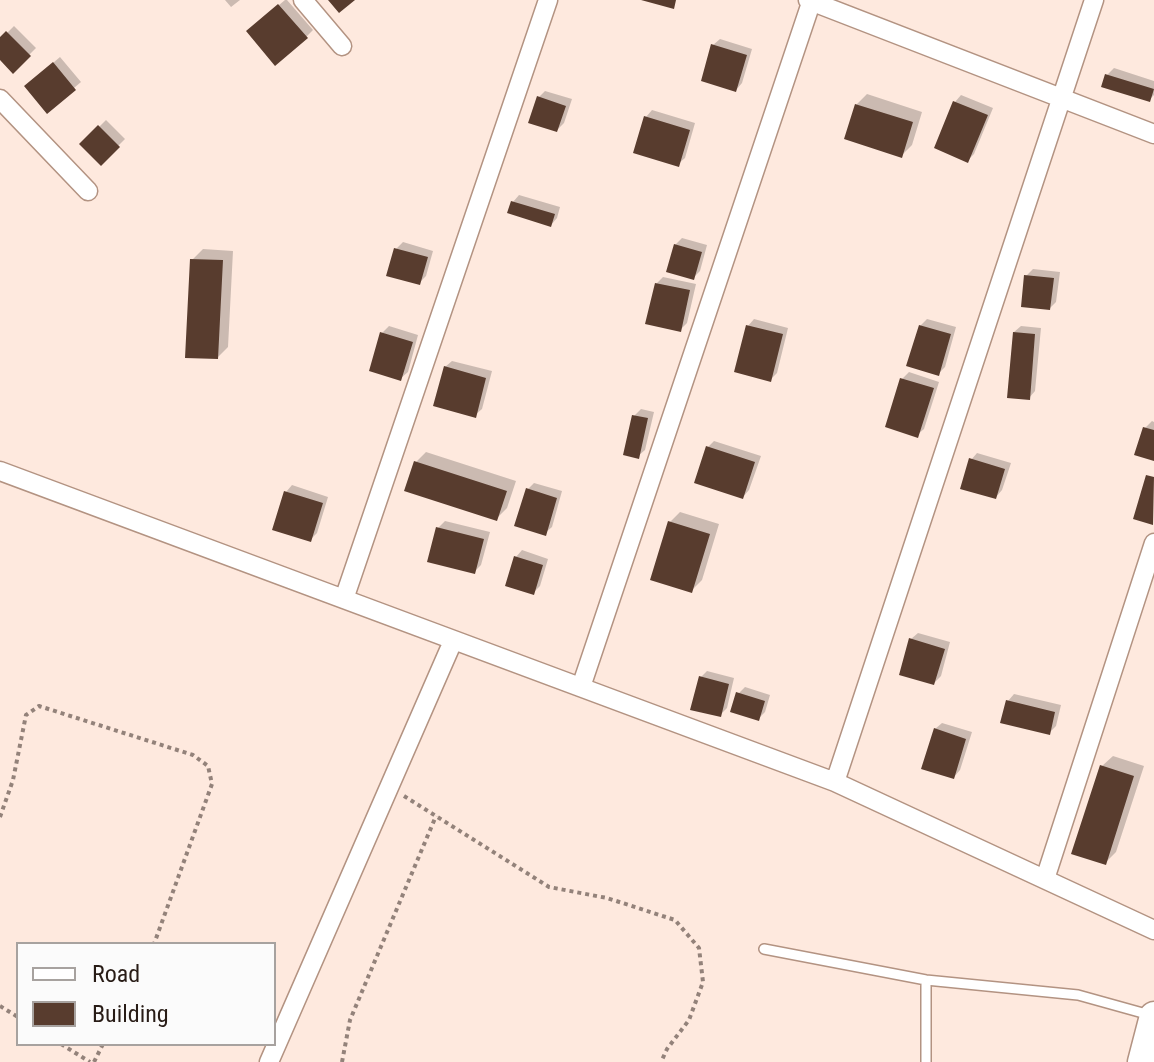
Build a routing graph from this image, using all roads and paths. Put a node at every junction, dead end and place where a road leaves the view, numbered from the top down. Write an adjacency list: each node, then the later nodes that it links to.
1 (303, 0): 5 (street)
2 (548, 0): 12 (street)
3 (811, 0): 6 (street); 14 (street)
4 (1094, 0): 6 (street)
5 (342, 46)
6 (1062, 98): 8 (street); 15 (street)
7 (0, 99): 9 (street)
8 (1154, 134)
9 (88, 191)
10 (0, 471): 12 (street)
11 (1154, 543): 19 (street)
12 (344, 599): 13 (street)
13 (453, 641): 14 (street); 16 (street)
14 (581, 687): 15 (street)
15 (835, 782): 19 (street)
16 (388, 786): 17 (path); 26 (street)
17 (436, 816): 28 (path); 29 (path)
18 (0, 817): 21 (path)
19 (1045, 879): 20 (street)
20 (1154, 930)
21 (155, 942)
22 (764, 949): 23 (lane)
23 (926, 980): 24 (lane); 30 (lane)
24 (1154, 1016): 31 (main road)
25 (64, 1046): 27 (path)
26 (276, 1046)
27 (92, 1062)
28 (342, 1062)
29 (661, 1062)
30 (926, 1062)
31 (1142, 1062)

